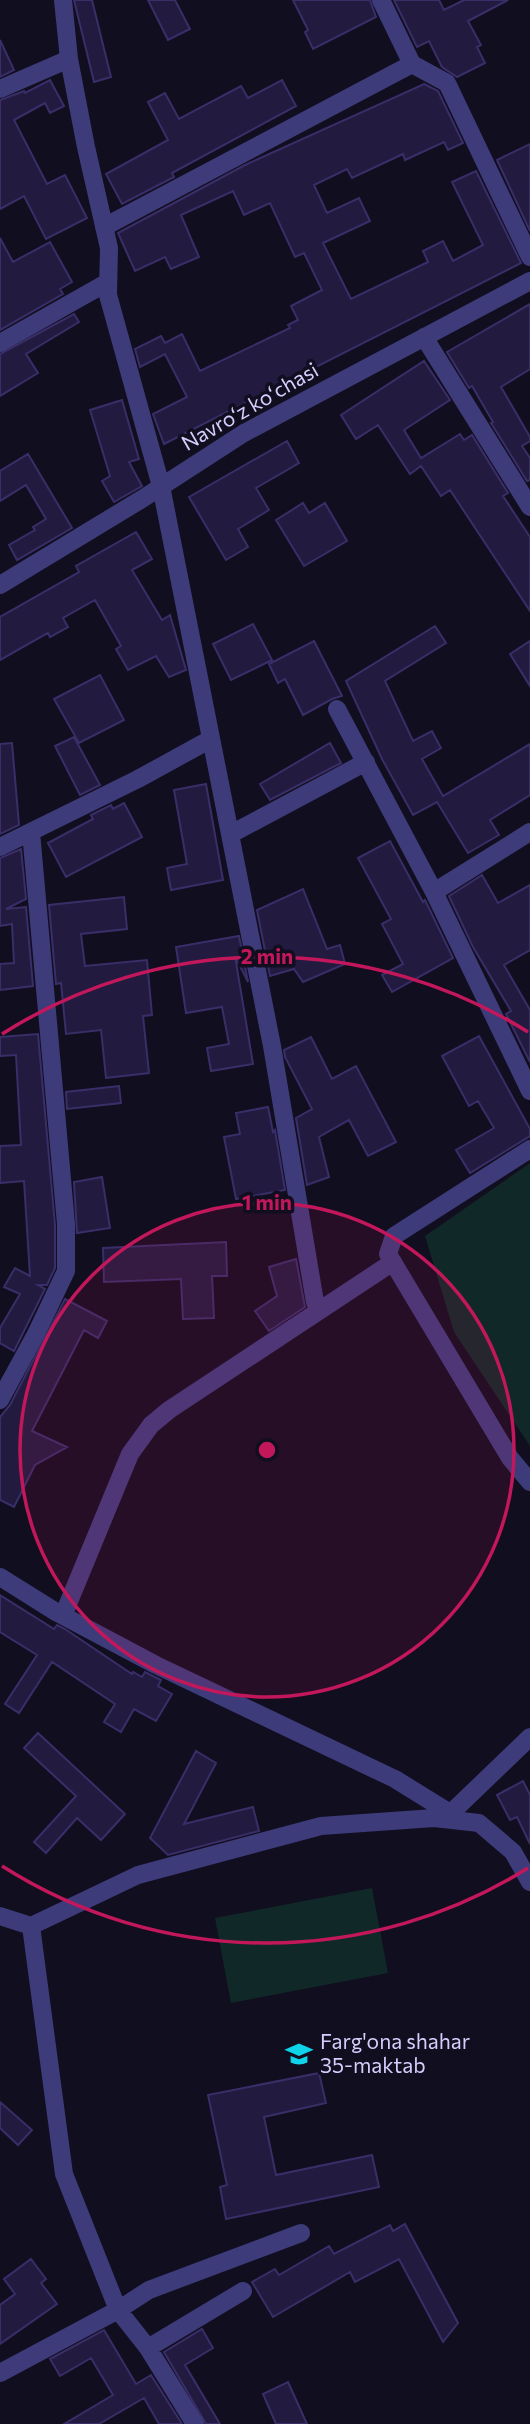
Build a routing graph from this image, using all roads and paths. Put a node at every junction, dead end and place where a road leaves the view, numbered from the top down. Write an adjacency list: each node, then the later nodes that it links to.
1 (63, 0): 3 (street)
2 (381, 0): 4 (street)
3 (69, 59): 5 (street); 6 (street)
4 (412, 64): 6 (street); 7 (street)
5 (0, 89)
6 (104, 227): 9 (street)
7 (530, 257)
8 (530, 281): 10 (street, Navroʻz koʻchasi)
9 (108, 282): 11 (street); 12 (street)
10 (424, 337): 12 (street, Navroʻz koʻchasi); 13 (street)
11 (0, 343)
12 (161, 486): 14 (street, Navroʻz koʻchasi); 16 (street)
13 (530, 507)
14 (0, 585)
15 (337, 709): 17 (street)
16 (211, 739): 18 (street); 20 (street)
17 (366, 762): 20 (street); 22 (street)
18 (31, 832): 21 (street); 27 (street)
19 (530, 832): 22 (street)
20 (230, 834): 26 (street)
21 (0, 848)
22 (434, 892): 23 (street)
23 (530, 1091)
24 (530, 1149): 25 (street)
25 (393, 1262): 28 (street); 30 (street)
26 (315, 1302)
27 (0, 1400)
28 (530, 1482)
29 (0, 1577): 30 (street)
30 (63, 1616): 32 (street)
31 (530, 1737): 32 (street)
32 (458, 1817): 33 (street); 36 (street)
33 (525, 1860): 34 (street)
34 (530, 1882)
35 (0, 1916): 36 (street)
36 (31, 1926): 39 (street)
37 (301, 2233): 39 (street)
38 (243, 2291): 40 (street)
39 (118, 2310): 40 (street); 41 (street)
40 (148, 2348): 42 (street)
41 (0, 2373)
42 (195, 2424)

